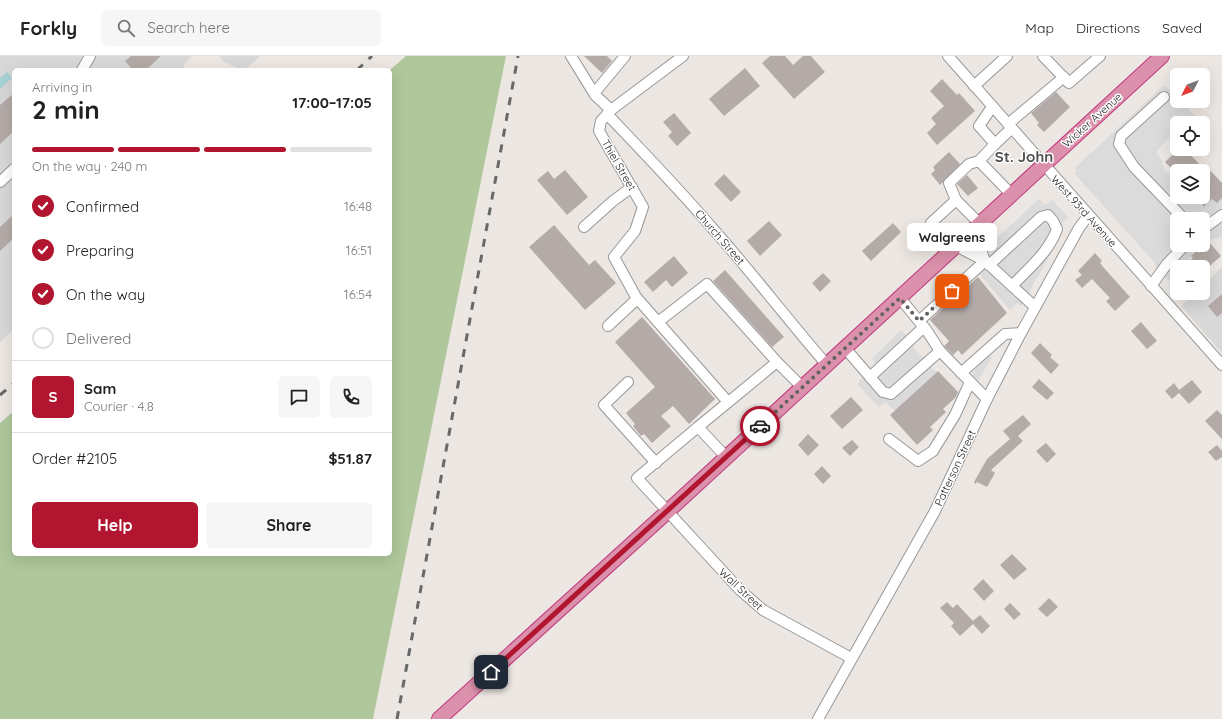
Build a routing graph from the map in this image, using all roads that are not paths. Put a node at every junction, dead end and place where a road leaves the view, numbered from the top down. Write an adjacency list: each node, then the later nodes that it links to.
1 (90, 56): 10 (street)
2 (571, 56): 13 (street, Church Street)
3 (625, 56): 13 (street)
4 (683, 56): 16 (street, Thiel Street)
5 (948, 56): 12 (street, West 93rd Avenue)
6 (1007, 56): 12 (street)
7 (1043, 56): 11 (street)
8 (1100, 56): 11 (street)
9 (1162, 56): 20 (highway, Wicker Avenue)
10 (83, 68)
11 (1064, 77): 17 (street)
12 (974, 86): 15 (street, West 93rd Avenue)
13 (597, 91): 16 (street, Church Street)
14 (1164, 97): 26 (street)
15 (992, 107): 17 (street, West 93rd Avenue); 18 (street)
16 (609, 112): 23 (street, Thiel Street); 47 (street, Church Street)
17 (1010, 126): 18 (street); 20 (street, West 93rd Avenue)
18 (995, 144): 19 (street)
19 (979, 161): 24 (street); 25 (street)
20 (1043, 165): 24 (highway, Wicker Avenue); 27 (street, West 93rd Avenue)
21 (12, 171): 22 (street)
22 (0, 182)
23 (632, 187): 31 (street); 38 (street, Thiel Street)
24 (1011, 194): 30 (highway, Wicker Avenue)
25 (956, 200): 30 (street); 32 (street)
26 (1177, 212)
27 (1088, 216): 36 (street, West 93rd Avenue); 39 (street, Patterson Street)
28 (1222, 216): 29 (street)
29 (1210, 224)
30 (977, 226): 32 (highway, Wicker Avenue); 34 (street)
31 (584, 227)
32 (954, 247): 34 (street); 37 (highway, Wicker Avenue)
33 (1178, 252): 36 (street)
34 (987, 263): 35 (street); 35 (street); 41 (street)
35 (1012, 286): 39 (street)
36 (1151, 286): 48 (street, West 93rd Avenue)
37 (900, 298): 41 (street); 44 (highway, Wicker Avenue)
38 (637, 299): 40 (street); 42 (street)
39 (1035, 307): 43 (street, Patterson Street)
40 (658, 322): 46 (street); 55 (street)
41 (922, 324): 45 (street); 50 (street)
42 (608, 326)
43 (1021, 333): 49 (street); 54 (street, Patterson Street)
44 (845, 348): 47 (highway, Wicker Avenue); 50 (street)
45 (940, 351): 49 (street); 50 (street)
46 (777, 362): 53 (street); 55 (street)
47 (827, 364): 53 (highway, Wicker Avenue)
48 (1222, 365)
49 (961, 373): 52 (street)
50 (870, 377)
51 (628, 382): 59 (street)
52 (970, 382): 54 (street); 57 (street)
53 (802, 388): 58 (highway, Wicker Avenue)
54 (987, 399): 61 (street, Patterson Street)
55 (728, 402): 56 (street)
56 (698, 427): 58 (street); 59 (street)
57 (890, 439)
58 (726, 457): 60 (highway, Wicker Avenue)
59 (656, 463): 60 (street, Wall Street)
60 (667, 512): 61 (street, Wall Street); 62 (highway, Wicker Avenue)
61 (851, 658): 63 (street, Patterson Street)
62 (439, 719)
63 (818, 719)

